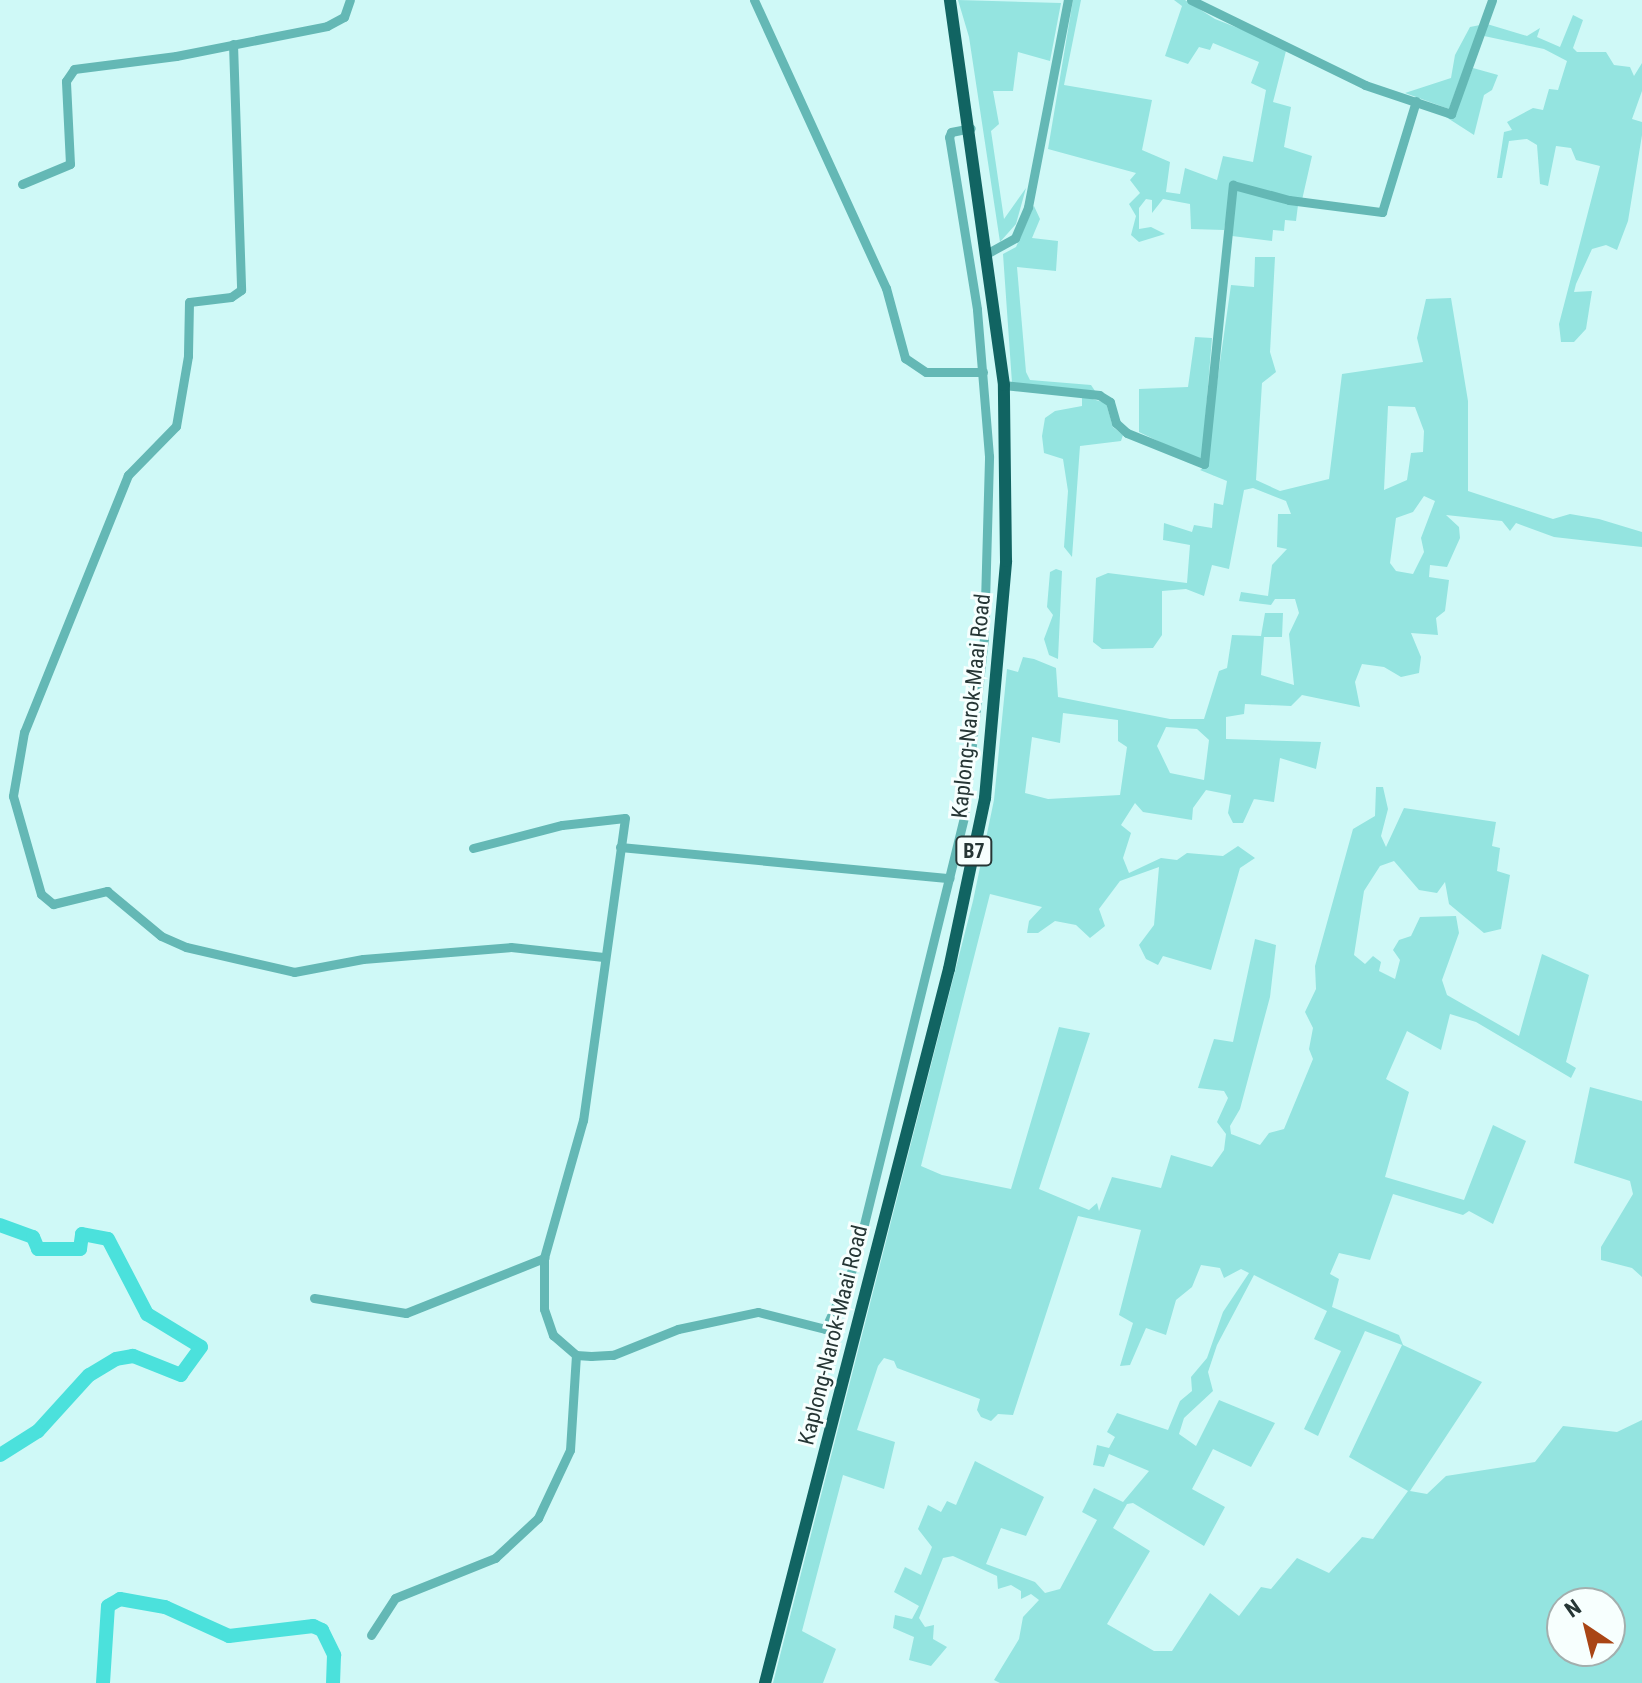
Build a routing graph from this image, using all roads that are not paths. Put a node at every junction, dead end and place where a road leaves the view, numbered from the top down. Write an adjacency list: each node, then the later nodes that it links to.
1 (350, 0): 7 (street)
2 (754, 0): 12 (street)
3 (950, 0): 9 (highway, Kaplong-Narok-Maai Road / B7)
4 (1068, 0): 11 (street)
5 (1191, 0): 8 (street)
6 (1492, 0): 8 (street)
7 (233, 44): 10 (street); 21 (street)
8 (1416, 101): 13 (street)
9 (971, 128): 11 (highway, Kaplong-Narok-Maai Road / B7); 12 (street)
10 (22, 184)
11 (988, 253): 13 (highway, Kaplong-Narok-Maai Road / B7)
12 (983, 372): 15 (street)
13 (1004, 385): 14 (highway, Kaplong-Narok-Maai Road / B7)
14 (1007, 536): 15 (street); 17 (highway, Kaplong-Narok-Maai Road / B7)
15 (987, 538): 16 (street)
16 (977, 695): 17 (street); 20 (street)
17 (995, 698): 26 (highway, Kaplong-Narok-Maai Road / B7)
18 (620, 847): 19 (street); 20 (street); 21 (street)
19 (473, 848)
20 (950, 878): 24 (street)
21 (603, 957): 22 (street)
22 (544, 1258): 23 (street); 24 (street)
23 (314, 1298)
24 (576, 1355): 25 (street)
25 (371, 1635)
26 (765, 1683)

